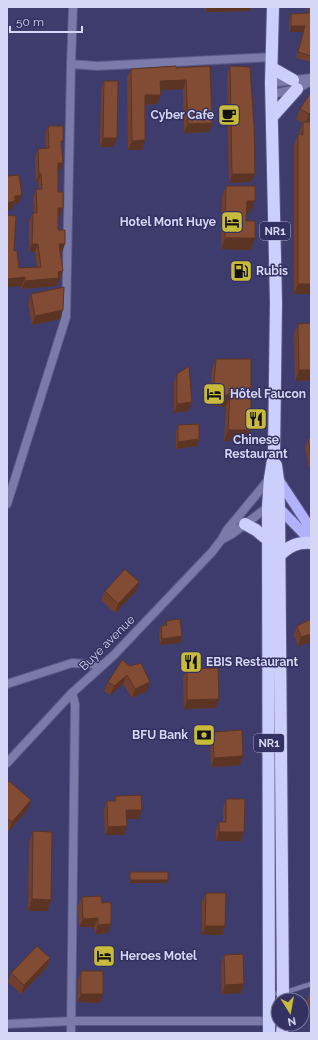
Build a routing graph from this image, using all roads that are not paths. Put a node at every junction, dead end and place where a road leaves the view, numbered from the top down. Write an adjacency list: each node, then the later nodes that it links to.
1 (73, 7): 4 (street)
2 (273, 7): 3 (highway, NR1)
3 (272, 62): 4 (street); 7 (highway); 8 (highway, NR1)
4 (71, 64): 11 (street)
5 (311, 78): 7 (street)
6 (311, 81): 7 (street)
7 (295, 85): 8 (street); 9 (highway)
8 (272, 88): 9 (highway, NR1)
9 (272, 117): 10 (highway, NR1)
10 (274, 478): 12 (highway, NR1); 14 (main road); 15 (street)
11 (7, 504)
12 (273, 507): 13 (street); 16 (highway, NR1); 17 (main road); 18 (highway, NR1)
13 (245, 524): 15 (street); 16 (highway)
14 (311, 529)
15 (222, 540): 20 (street, Buye avenue)
16 (268, 540): 19 (highway, NR1)
17 (311, 542): 18 (highway)
18 (279, 556): 19 (highway, NR1)
19 (274, 610): 25 (highway, NR1); 27 (highway, NR1)
20 (103, 665): 21 (street); 22 (street, Buye avenue)
21 (7, 684)
22 (72, 693): 23 (street, Buye avenue); 29 (street)
23 (7, 763)
24 (311, 984): 26 (lane)
25 (283, 992)
26 (294, 992)
27 (269, 994): 28 (highway, NR1)
28 (270, 1004)
29 (72, 1021): 30 (street); 31 (street); 32 (street)
30 (7, 1024)
31 (270, 1025)
32 (71, 1033)

